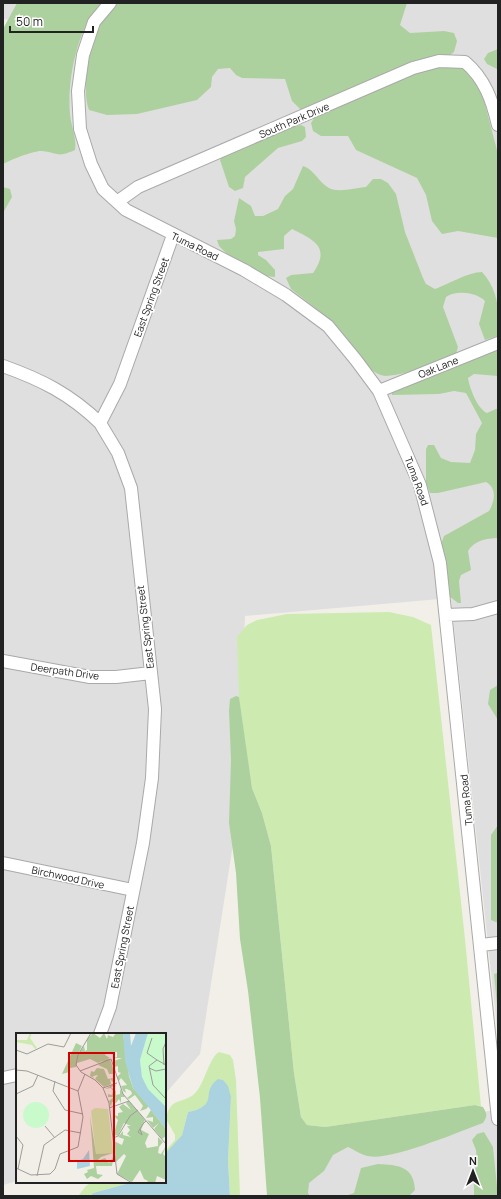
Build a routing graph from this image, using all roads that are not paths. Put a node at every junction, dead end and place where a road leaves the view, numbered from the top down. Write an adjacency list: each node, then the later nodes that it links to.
1 (110, 3): 3 (street, Tuma Road)
2 (498, 125): 3 (street, South Park Drive)
3 (117, 202): 4 (street, Tuma Road)
4 (173, 235): 7 (street, Tuma Road); 8 (street, East Spring Street)
5 (498, 343): 7 (street, Oak Lane)
6 (3, 366): 8 (street)
7 (378, 391): 10 (street, Tuma Road)
8 (100, 423): 12 (street, East Spring Street)
9 (498, 607): 10 (street)
10 (446, 615): 16 (street, Tuma Road)
11 (3, 661): 12 (street, Deerpath Drive)
12 (151, 673): 14 (street, East Spring Street)
13 (3, 863): 14 (street, Birchwood Drive)
14 (132, 890): 17 (street, East Spring Street)
15 (498, 943): 16 (street)
16 (481, 945): 20 (street, Tuma Road)
17 (100, 1033)
18 (16, 1075): 19 (street)
19 (3, 1078)
20 (498, 1119)

